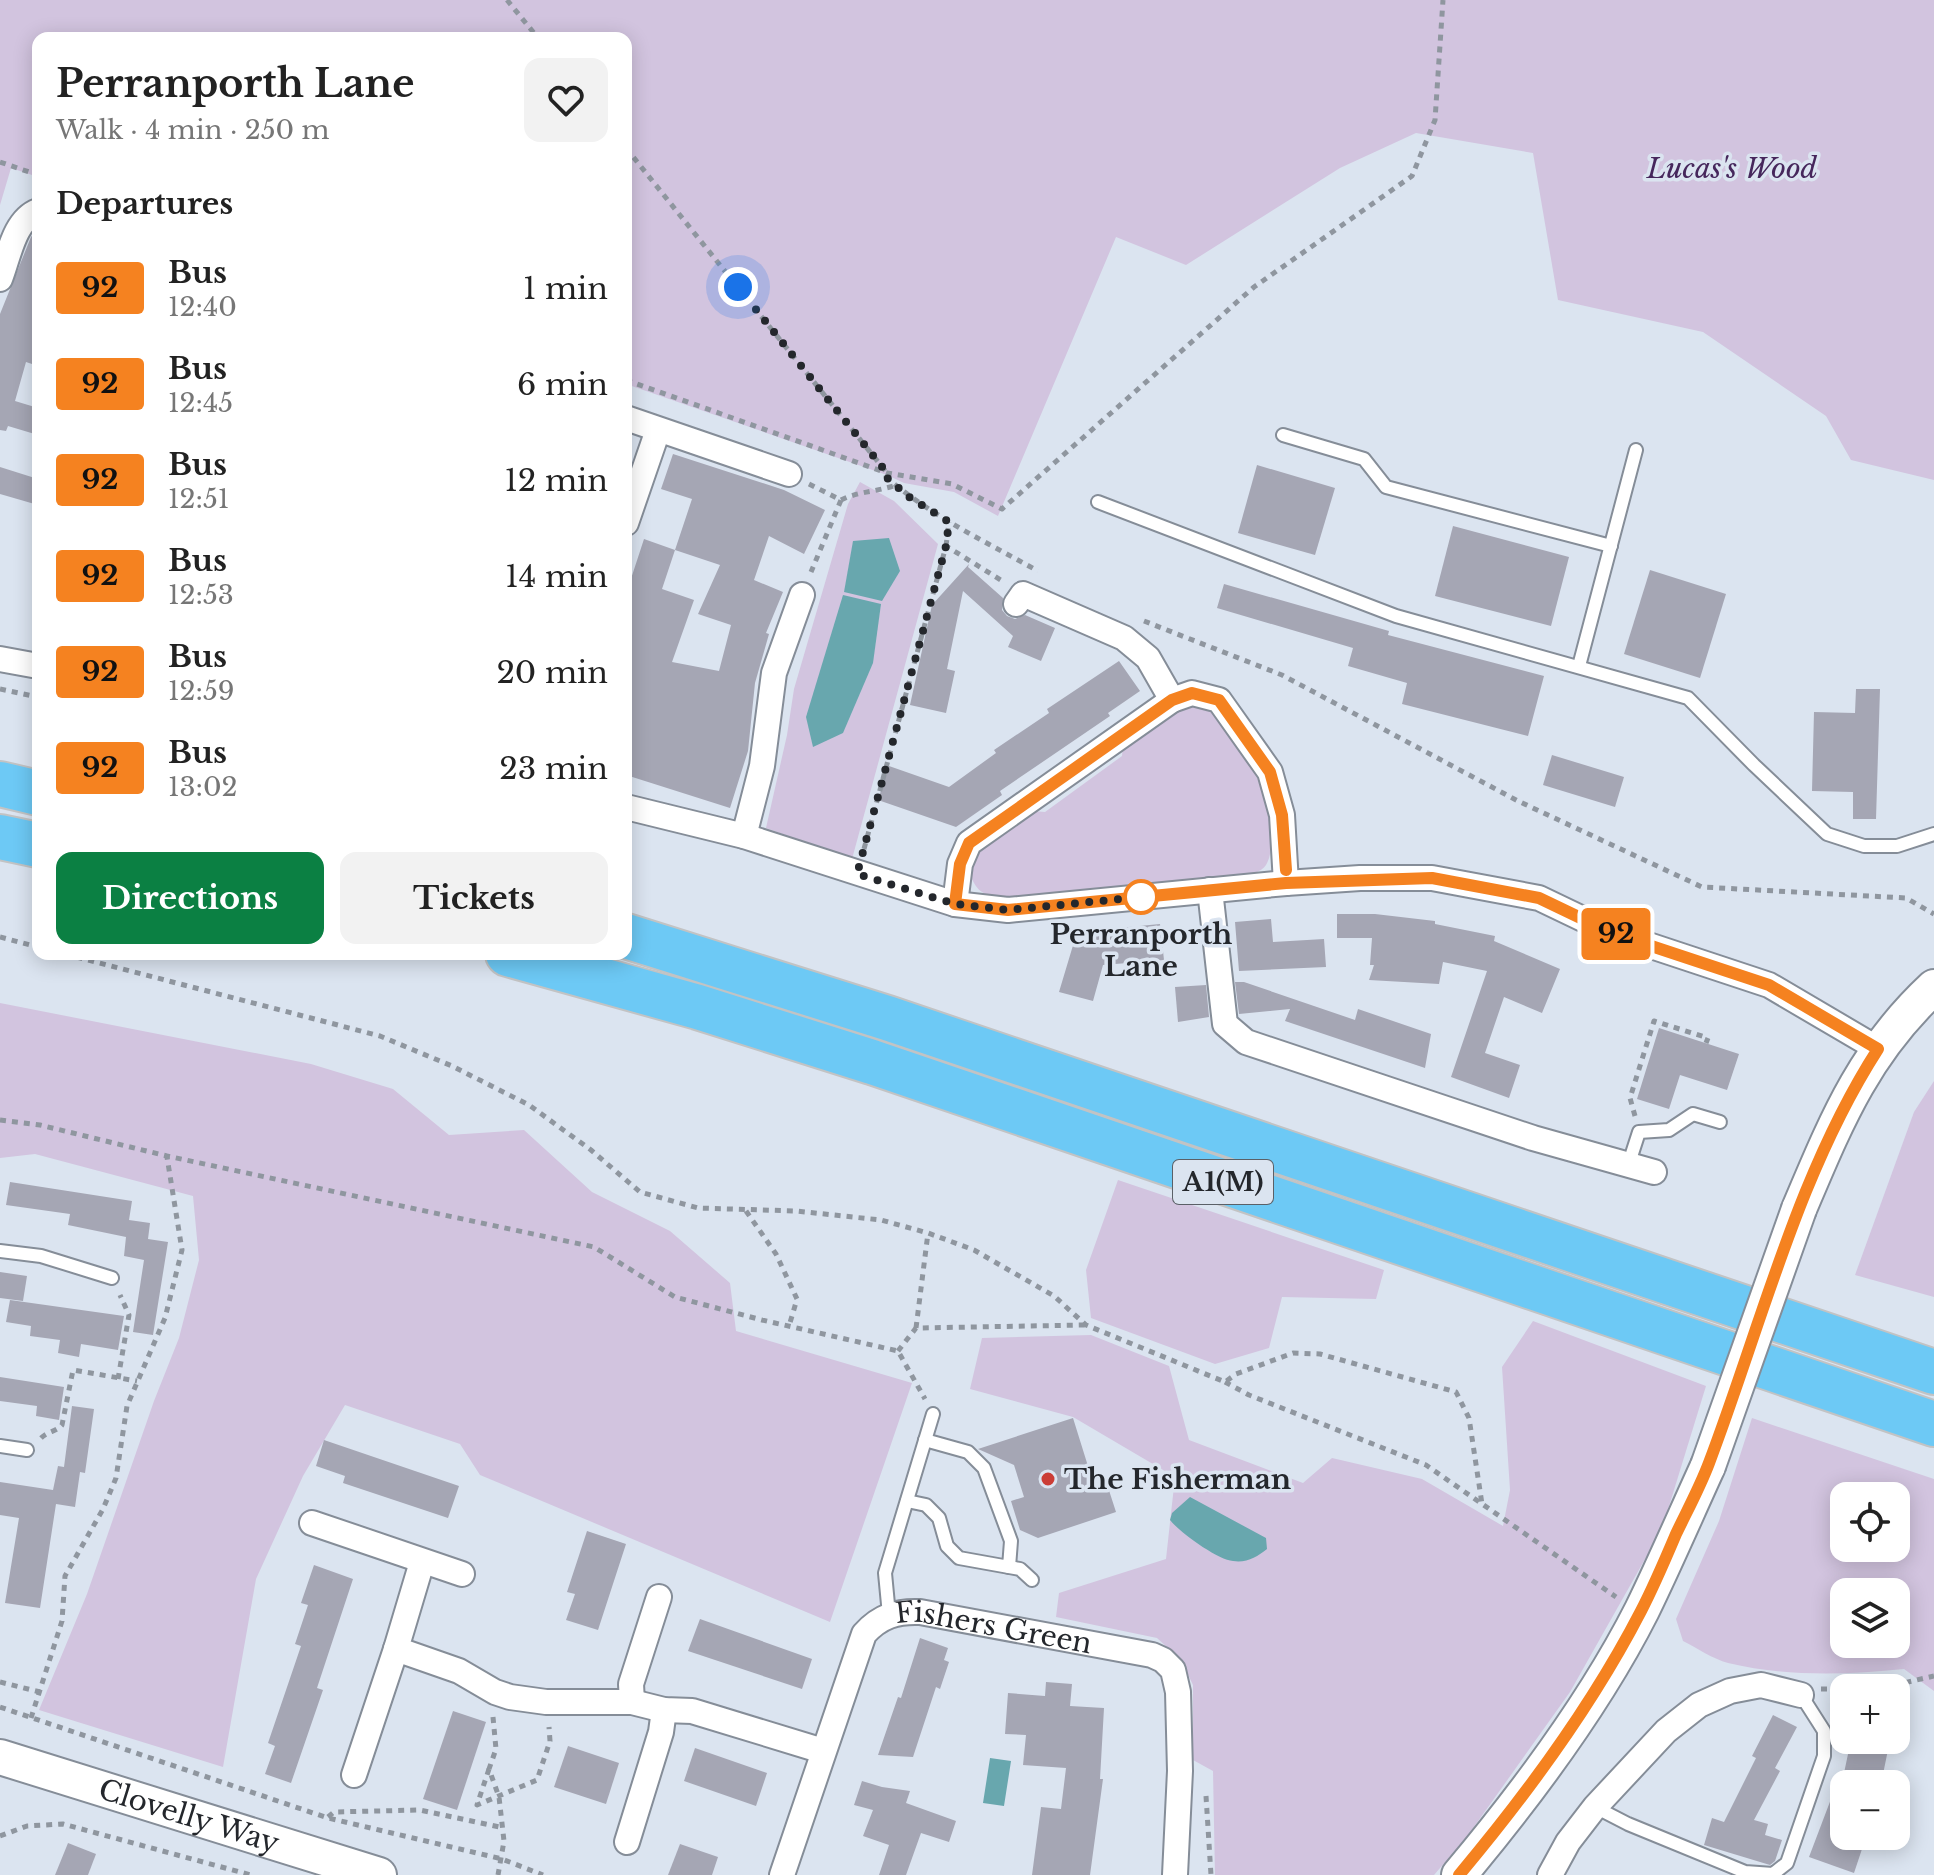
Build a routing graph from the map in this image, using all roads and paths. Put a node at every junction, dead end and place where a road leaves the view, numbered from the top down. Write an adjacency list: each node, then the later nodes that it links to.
1 (507, 0): 3 (path)
2 (1443, 0): 14 (path)
3 (533, 32)
4 (632, 155): 14 (path)
5 (0, 162): 6 (path)
6 (32, 173)
7 (32, 213): 8 (street)
8 (0, 279)
9 (632, 382): 14 (path)
10 (632, 420): 11 (street)
11 (658, 430): 15 (street); 19 (street)
12 (1283, 435): 22 (lane)
13 (1636, 450): 22 (lane)
14 (887, 473): 16 (path)
15 (789, 474): 17 (path)
16 (896, 485): 17 (path); 20 (path)
17 (841, 500): 24 (path)
18 (1098, 502): 29 (lane)
19 (632, 506)
20 (949, 522): 21 (path); 23 (path)
21 (946, 546): 25 (path); 40 (path)
22 (1611, 546): 29 (lane)
23 (1047, 576)
24 (802, 595): 37 (street)
25 (1020, 599): 32 (street)
26 (1133, 617): 44 (path)
27 (0, 659): 28 (street)
28 (32, 665)
29 (1579, 666): 36 (lane)
30 (0, 689): 31 (path)
31 (32, 696)
32 (1172, 700): 41 (street); 43 (street)
33 (0, 784): 34 (highway)
34 (32, 792)
35 (632, 808): 37 (street)
36 (1934, 834)
37 (744, 836): 40 (street)
38 (0, 837): 39 (highway)
39 (32, 844)
40 (857, 874): 43 (street)
41 (1286, 883): 42 (street); 52 (street)
42 (1210, 890): 43 (street); 57 (street)
43 (955, 904)
44 (1934, 914)
45 (0, 937): 47 (path)
46 (632, 938): 67 (highway, A1(M))
47 (32, 945)
48 (88, 960): 59 (path)
49 (530, 960): 72 (highway, A1(M))
50 (1934, 987): 52 (street)
51 (1706, 1043): 55 (path)
52 (1878, 1049): 84 (street, bridge)
53 (0, 1120): 56 (path)
54 (1720, 1122): 55 (lane)
55 (1639, 1132): 57 (lane)
56 (167, 1156): 64 (path); 69 (path)
57 (1628, 1166): 58 (street)
58 (1654, 1172)
59 (745, 1210): 60 (path); 64 (path)
60 (928, 1233): 63 (path); 65 (path)
61 (0, 1251): 62 (lane)
62 (112, 1278): 68 (path)
63 (1086, 1325): 65 (path); 70 (path)
64 (789, 1326): 66 (path)
65 (916, 1328): 66 (path)
66 (898, 1351): 71 (path)
67 (1934, 1372)
68 (118, 1379): 69 (path); 75 (path)
69 (137, 1381): 90 (path)
70 (1225, 1382): 77 (path); 77 (path)
71 (933, 1414): 73 (lane)
72 (1934, 1424)
73 (925, 1440): 76 (lane); 80 (lane)
74 (0, 1446): 75 (lane)
75 (27, 1450)
76 (907, 1501): 80 (lane); 85 (lane)
77 (1482, 1504): 84 (path)
78 (312, 1523): 79 (street)
79 (422, 1562): 81 (street); 86 (street)
80 (1009, 1567): 82 (lane)
81 (462, 1574)
82 (1032, 1580)
83 (659, 1597): 94 (street)
84 (1641, 1612): 117 (street)
85 (889, 1615): 98 (street, Fishers Green); 115 (street, Fishers Green)
86 (396, 1649): 91 (street); 101 (street)
87 (1934, 1676): 89 (path)
88 (0, 1682): 90 (path)
89 (1910, 1682)
90 (40, 1692): 97 (path)
91 (495, 1692): 93 (street); 100 (path)
92 (1801, 1695): 103 (street); 103 (lane)
93 (546, 1702): 94 (street); 102 (path)
94 (632, 1702): 96 (street)
95 (0, 1707): 97 (path)
96 (664, 1710): 98 (street); 108 (street)
97 (31, 1718): 105 (path)
98 (823, 1751): 114 (street, Fishers Green)
99 (0, 1757): 111 (street, Clovelly Way)
100 (489, 1769): 102 (path); 102 (path)
101 (354, 1775)
102 (499, 1797): 106 (path)
103 (1595, 1807): 118 (street)
104 (1208, 1817): 116 (path)
105 (328, 1818): 106 (path); 109 (path)
106 (504, 1828): 109 (path)
107 (0, 1836): 110 (path)
108 (627, 1842)
109 (502, 1859): 112 (path); 113 (path)
110 (251, 1875)
111 (379, 1875)
112 (498, 1875)
113 (543, 1875)
114 (782, 1875)
115 (1175, 1875)
116 (1211, 1875)
117 (1459, 1875)
118 (1550, 1875)

